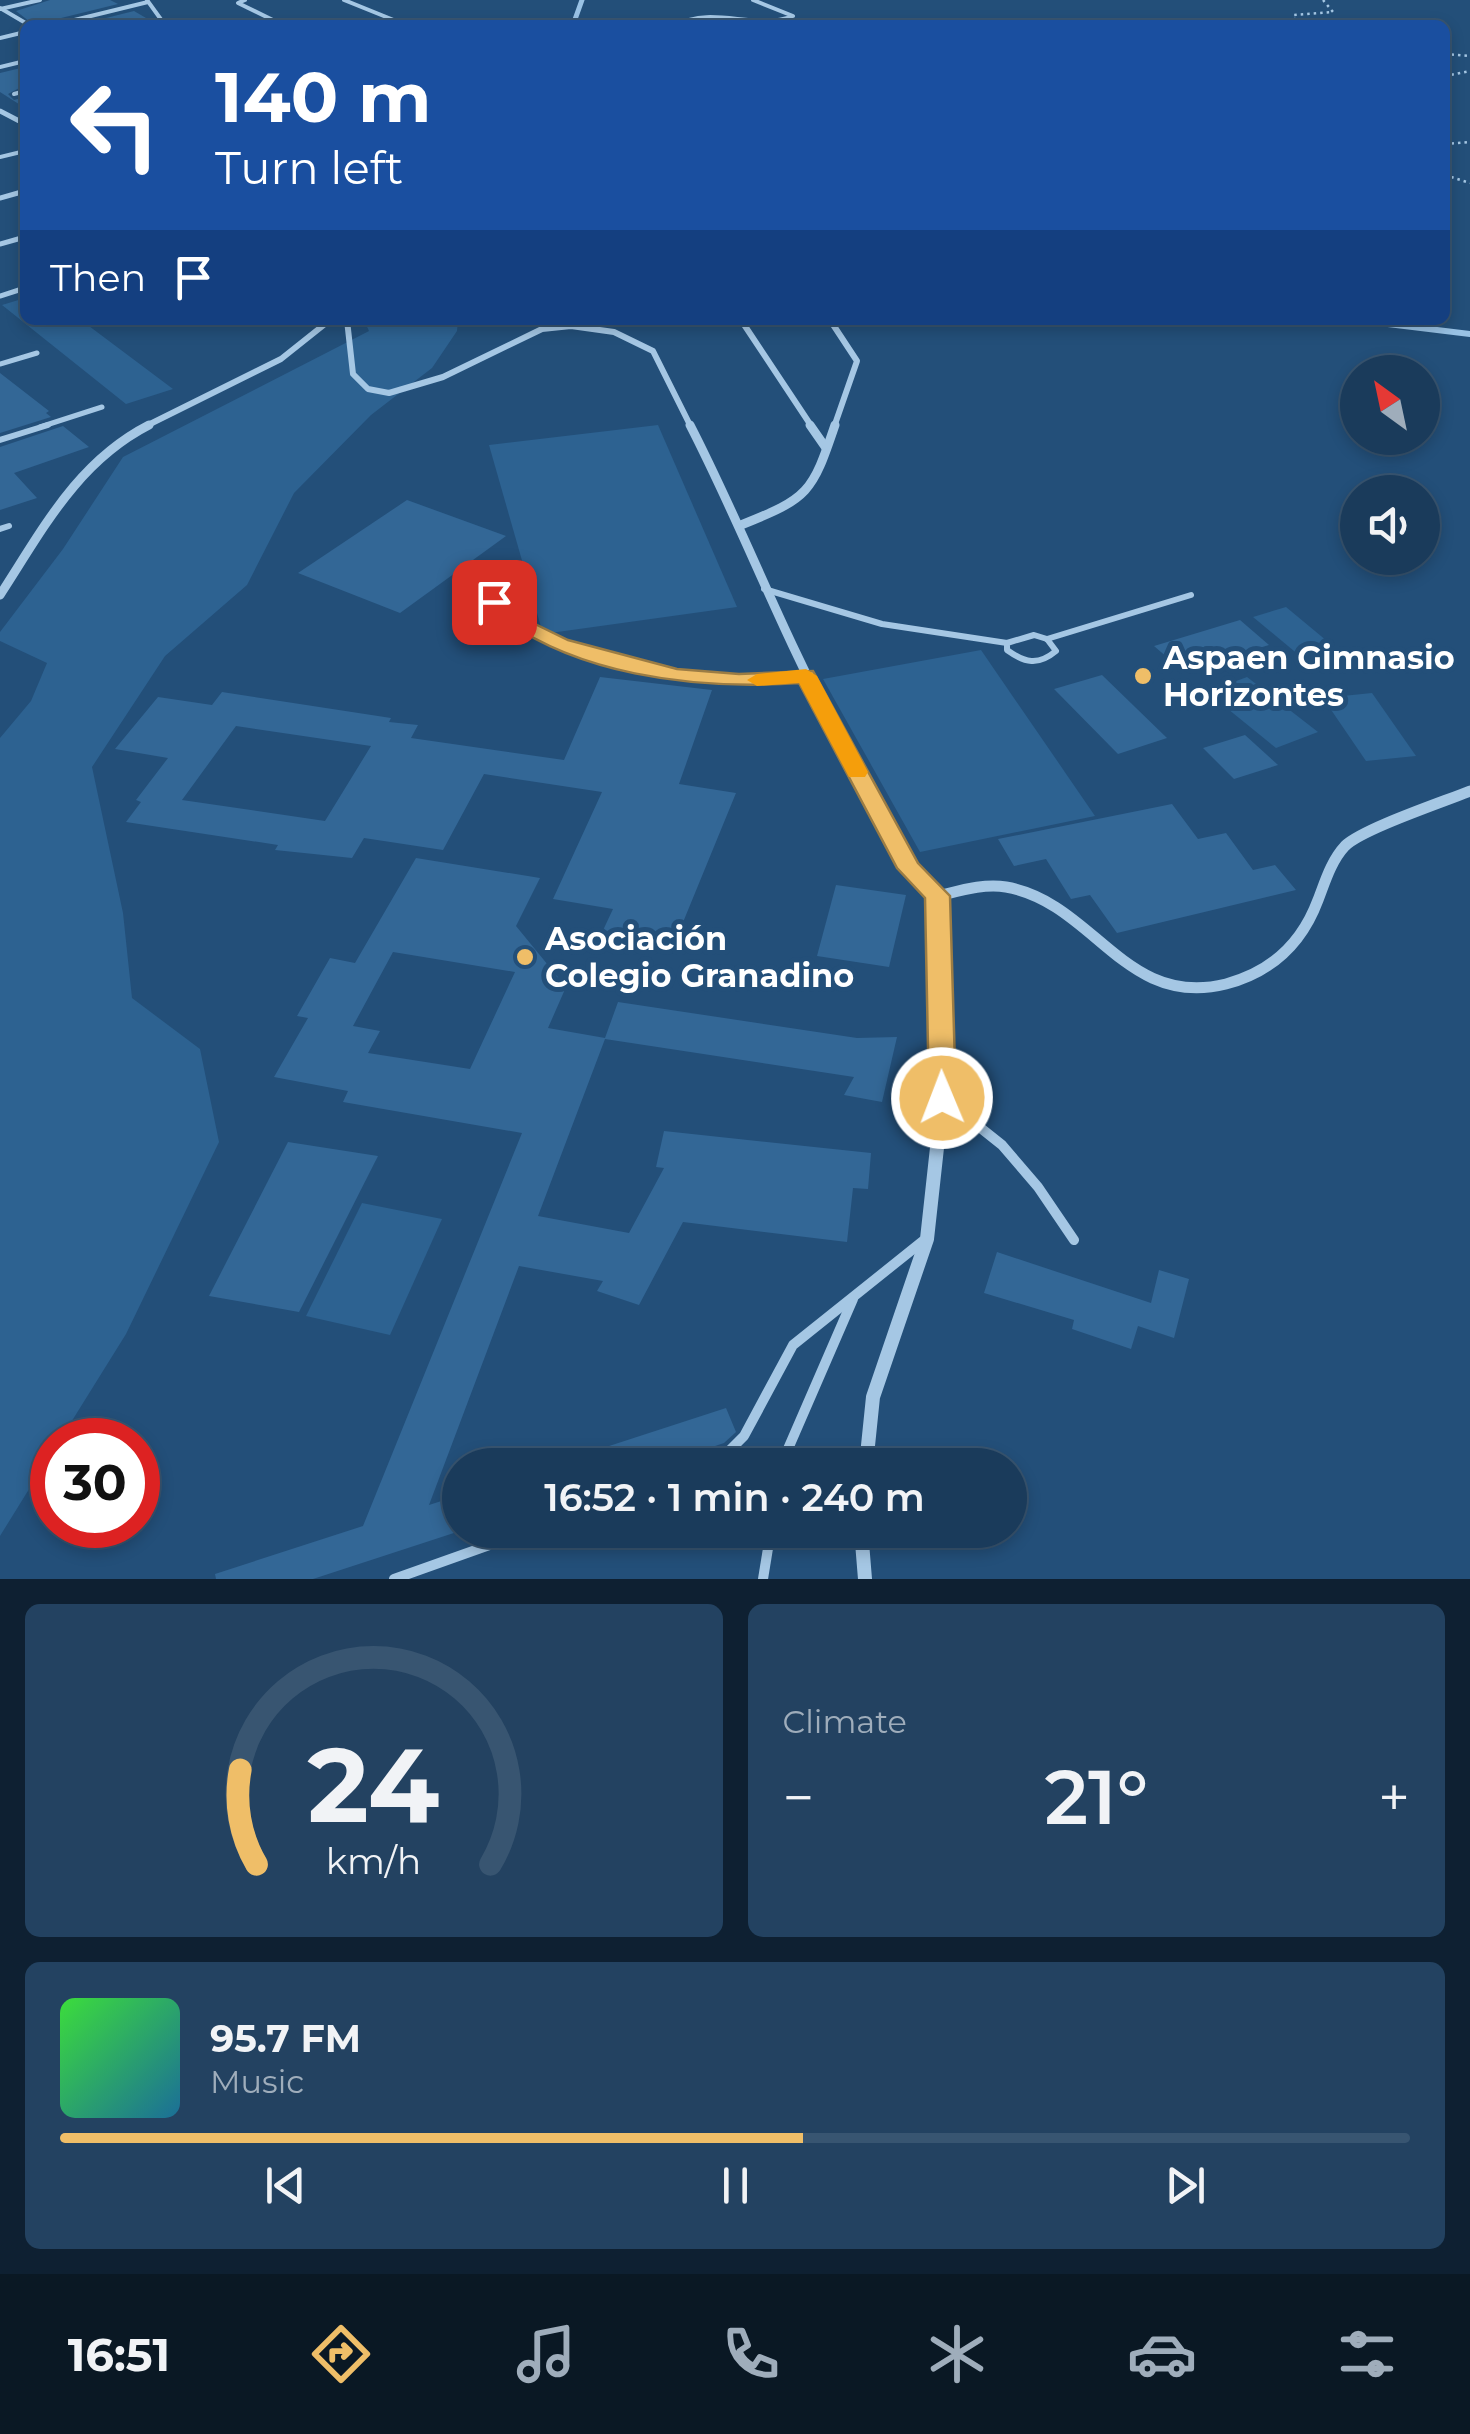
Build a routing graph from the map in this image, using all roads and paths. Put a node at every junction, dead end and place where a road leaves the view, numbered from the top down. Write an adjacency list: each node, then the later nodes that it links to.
1 (40, 0): 7 (lane)
2 (245, 0): 9 (lane)
3 (344, 0): 10 (lane)
4 (753, 0): 13 (lane)
5 (1323, 0): 14 (path)
6 (147, 1): 8 (lane)
7 (1, 8)
8 (73, 20)
9 (272, 20)
10 (394, 20)
11 (690, 20): 12 (lane)
12 (752, 20)
13 (783, 20)
14 (1302, 20)
15 (20, 93): 16 (lane)
16 (14, 94)
17 (324, 325): 29 (street)
18 (347, 325): 26 (street)
19 (744, 325): 25 (street)
20 (833, 325): 25 (street)
21 (38, 353): 22 (lane)
22 (0, 364)
23 (102, 406): 24 (lane)
24 (0, 440)
25 (826, 448): 26 (street)
26 (740, 525): 27 (street)
27 (764, 589): 32 (lane); 33 (street)
28 (1191, 594): 31 (lane)
29 (0, 595)
30 (494, 602): 33 (lane)
31 (1047, 638): 32 (lane); 32 (lane)
32 (1008, 643)
33 (806, 676): 35 (street)
34 (1470, 791): 35 (street)
35 (938, 896): 36 (street)
36 (942, 1098): 37 (street); 38 (lane)
37 (927, 1239): 39 (lane); 42 (street)
38 (1074, 1240)
39 (855, 1295): 40 (lane); 41 (lane)
40 (732, 1448)
41 (789, 1448)
42 (868, 1448)
43 (481, 1548): 46 (lane)
44 (768, 1548): 47 (lane)
45 (862, 1548): 48 (street)
46 (394, 1579)
47 (763, 1579)
48 (865, 1579)

